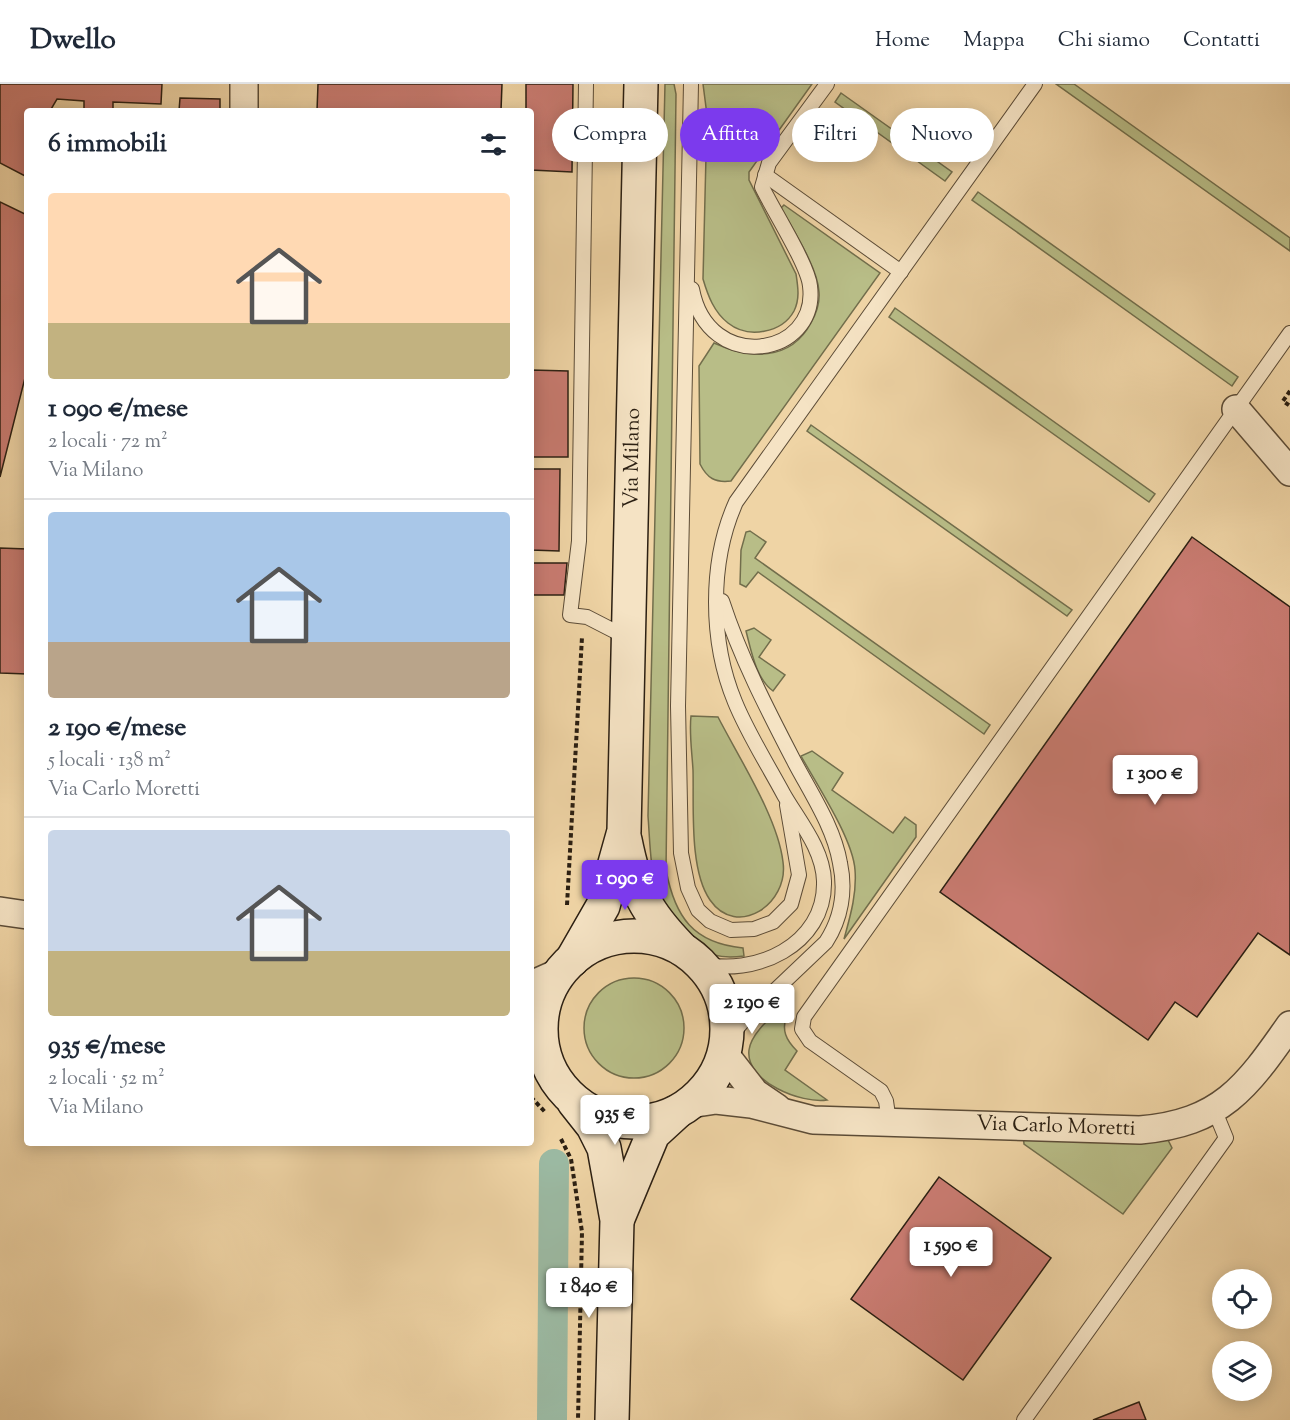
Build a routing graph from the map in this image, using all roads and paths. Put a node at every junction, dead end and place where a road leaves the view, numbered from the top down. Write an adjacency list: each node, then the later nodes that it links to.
1 (244, 84): 7 (street)
2 (586, 84): 17 (lane)
3 (640, 84): 17 (street, Via Milano)
4 (691, 84): 9 (lane)
5 (827, 84): 8 (lane)
6 (1035, 84): 10 (lane)
7 (244, 108)
8 (765, 175): 9 (lane); 10 (lane)
9 (687, 265): 18 (lane)
10 (901, 272): 16 (lane)
11 (1290, 333): 14 (lane)
12 (1290, 391): 13 (path)
13 (1290, 406)
14 (1236, 409): 15 (street); 35 (lane)
15 (1290, 472)
16 (717, 585): 18 (lane); 28 (lane)
17 (629, 639): 19 (street, Via Milano)
18 (784, 795): 24 (lane)
19 (624, 831): 24 (street, Via Milano); 25 (street, Via Milano)
20 (571, 841): 22 (path)
21 (0, 911): 23 (street)
22 (566, 911)
23 (24, 915)
24 (692, 957): 25 (street); 28 (street)
25 (566, 966): 26 (street); 29 (street)
26 (534, 983)
27 (1290, 1025): 33 (street, Via Carlo Moretti)
28 (726, 1047): 32 (street); 34 (street, Via Carlo Moretti)
29 (540, 1057): 31 (street)
30 (534, 1098): 31 (path)
31 (557, 1104): 32 (street); 37 (street)
32 (683, 1108): 34 (street, Via Carlo Moretti); 37 (street)
33 (1214, 1109): 35 (street, Via Carlo Moretti); 40 (lane)
34 (780, 1111): 35 (street, Via Carlo Moretti)
35 (889, 1122)
36 (556, 1130): 38 (path)
37 (617, 1220): 39 (street)
38 (578, 1420)
39 (612, 1420)
40 (1024, 1420)

